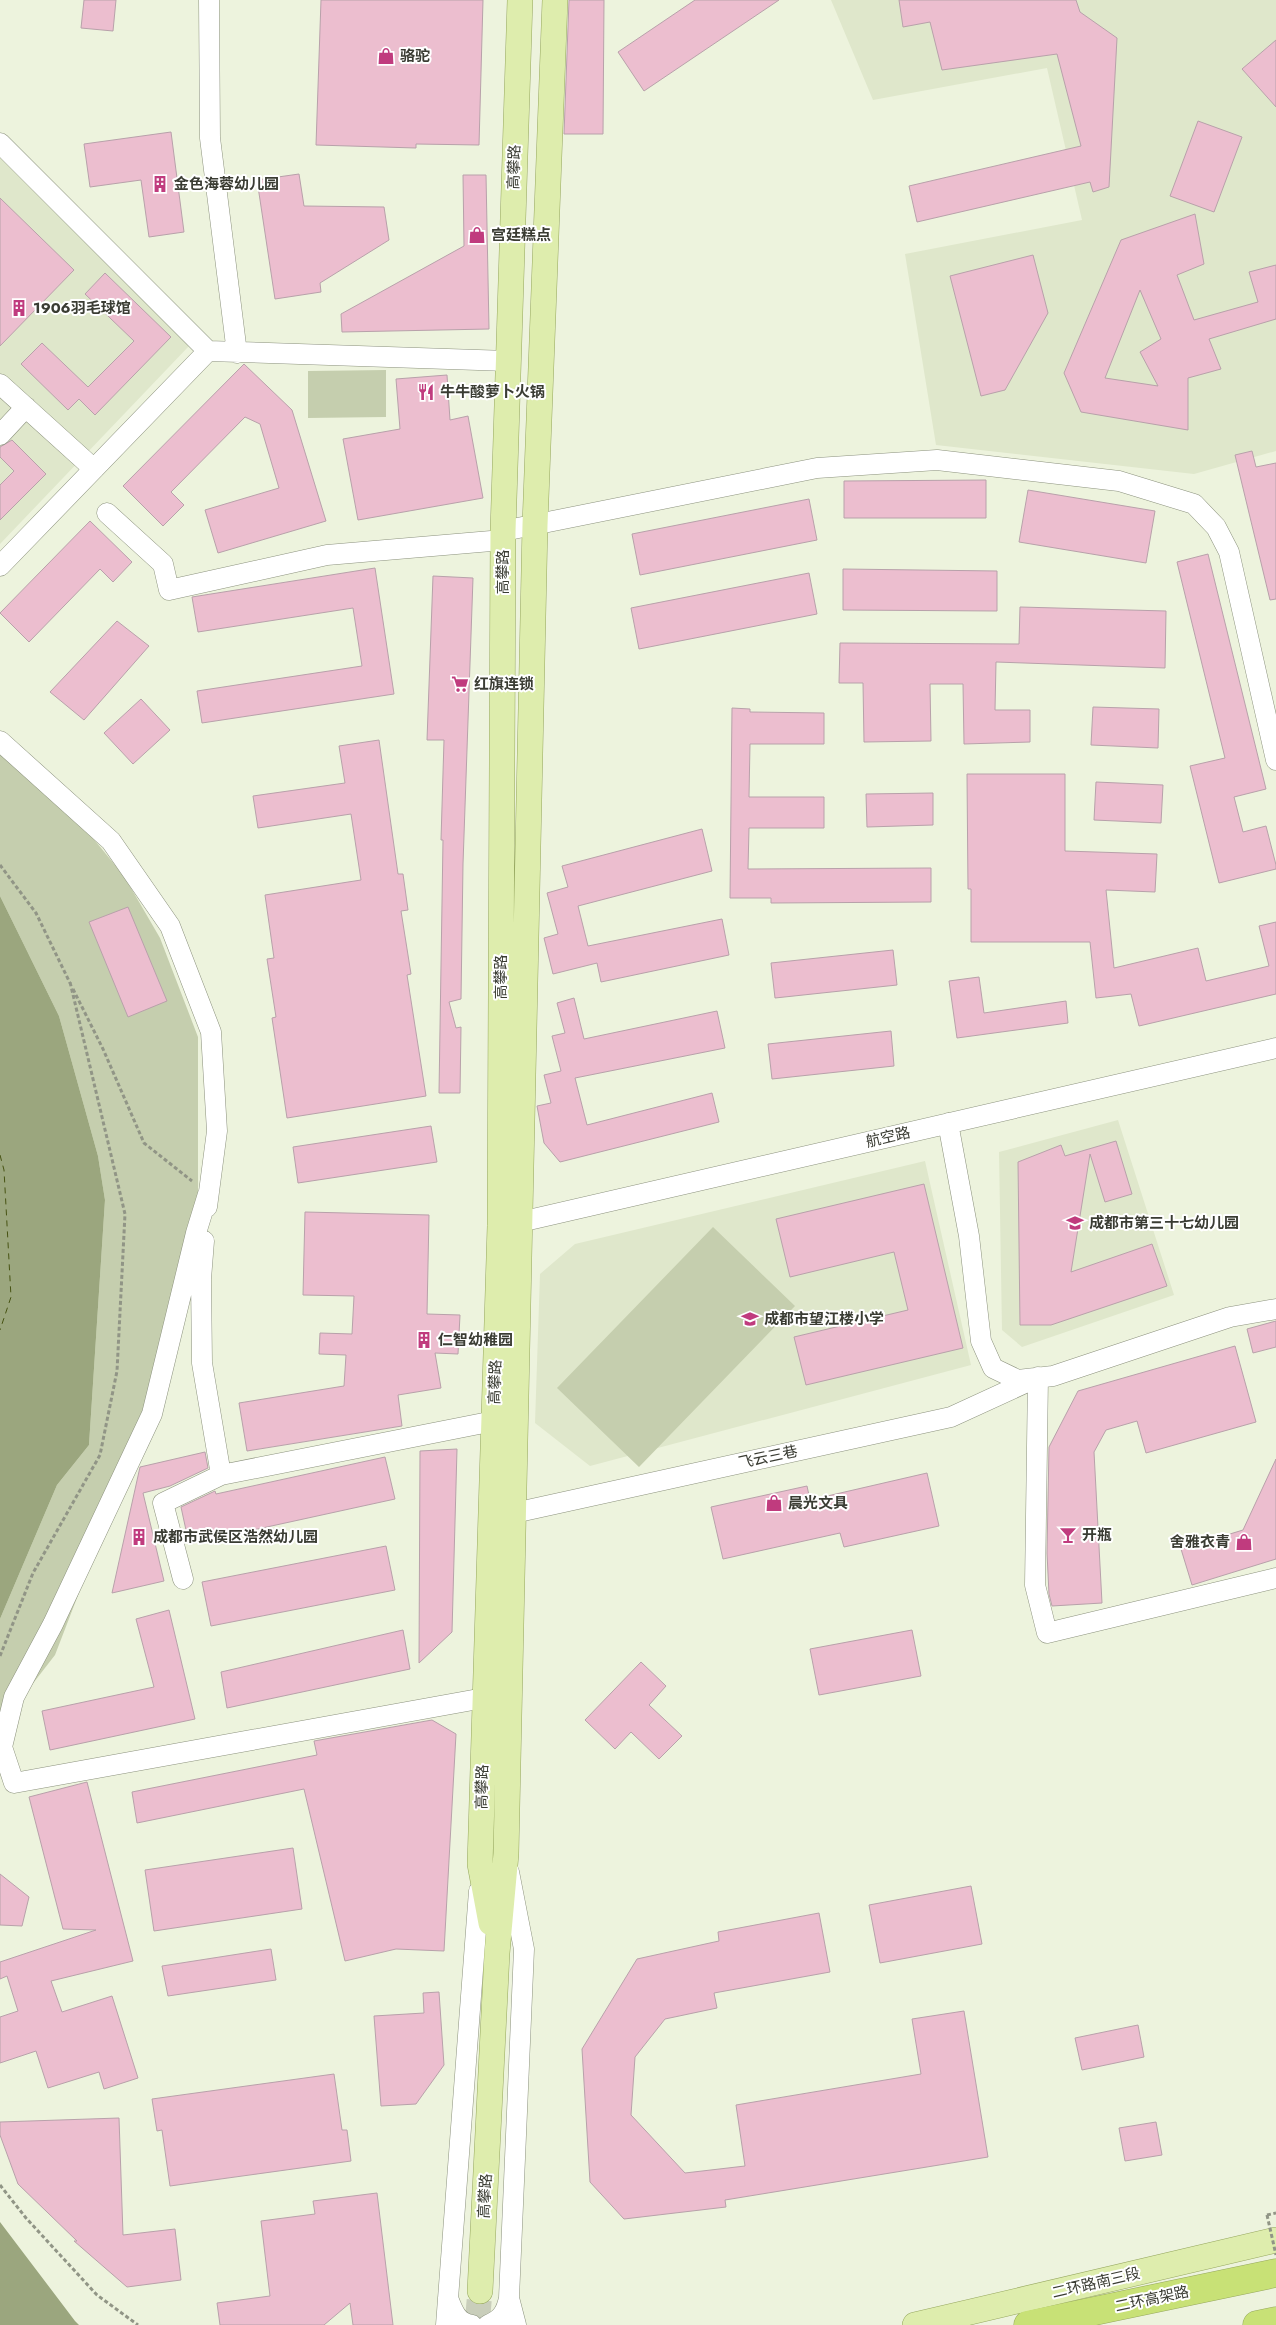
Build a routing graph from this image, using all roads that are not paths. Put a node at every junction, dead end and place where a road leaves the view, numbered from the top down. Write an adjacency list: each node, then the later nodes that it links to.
1 (208, 0): 6 (street)
2 (520, 0): 7 (main road, 高攀路)
3 (555, 0): 13 (main road, 高攀路)
4 (0, 143): 5 (street)
5 (208, 351): 6 (street); 11 (street)
6 (237, 353): 7 (street)
7 (508, 361): 14 (main road, 高攀路)
8 (0, 384): 9 (street)
9 (26, 407): 10 (street); 11 (street)
10 (0, 434)
11 (94, 469): 15 (street)
12 (107, 512): 14 (street)
13 (534, 525): 14 (street); 17 (street); 21 (main road, 高攀路)
14 (503, 536): 21 (main road, 高攀路)
15 (0, 566)
16 (0, 741): 20 (street)
17 (1276, 760)
18 (1276, 1048): 19 (street, 航空路)
19 (948, 1123): 21 (street, 航空路); 23 (street)
20 (208, 1194): 25 (street); 29 (street)
21 (510, 1224): 24 (main road, 高攀路); 26 (main road, 高攀路)
22 (1276, 1309): 23 (street)
23 (1038, 1378): 26 (street, 飞云三巷); 27 (street)
24 (494, 1421): 25 (street); 26 (main road, 高攀路)
25 (221, 1475): 28 (street)
26 (502, 1513): 29 (main road, 高攀路); 30 (main road, 高攀路)
27 (1276, 1578)
28 (183, 1579)
29 (484, 1698): 31 (main road, 高攀路)
30 (506, 1854): 32 (main road, 高攀路); 37 (street)
31 (480, 1864): 32 (main road, 高攀路); 36 (street)
32 (497, 1953): 35 (main road, 高攀路)
33 (1276, 2240): 43 (main road, 二环路南三段)
34 (1276, 2273): 44 (highway, 二环高架路)
35 (480, 2291)
36 (448, 2298): 39 (street); 40 (street)
37 (509, 2298): 41 (street); 42 (street)
38 (1276, 2321): 45 (highway)
39 (446, 2325)
40 (472, 2325)
41 (488, 2325)
42 (516, 2325)
43 (915, 2325)
44 (1028, 2325)
45 (1257, 2325)

